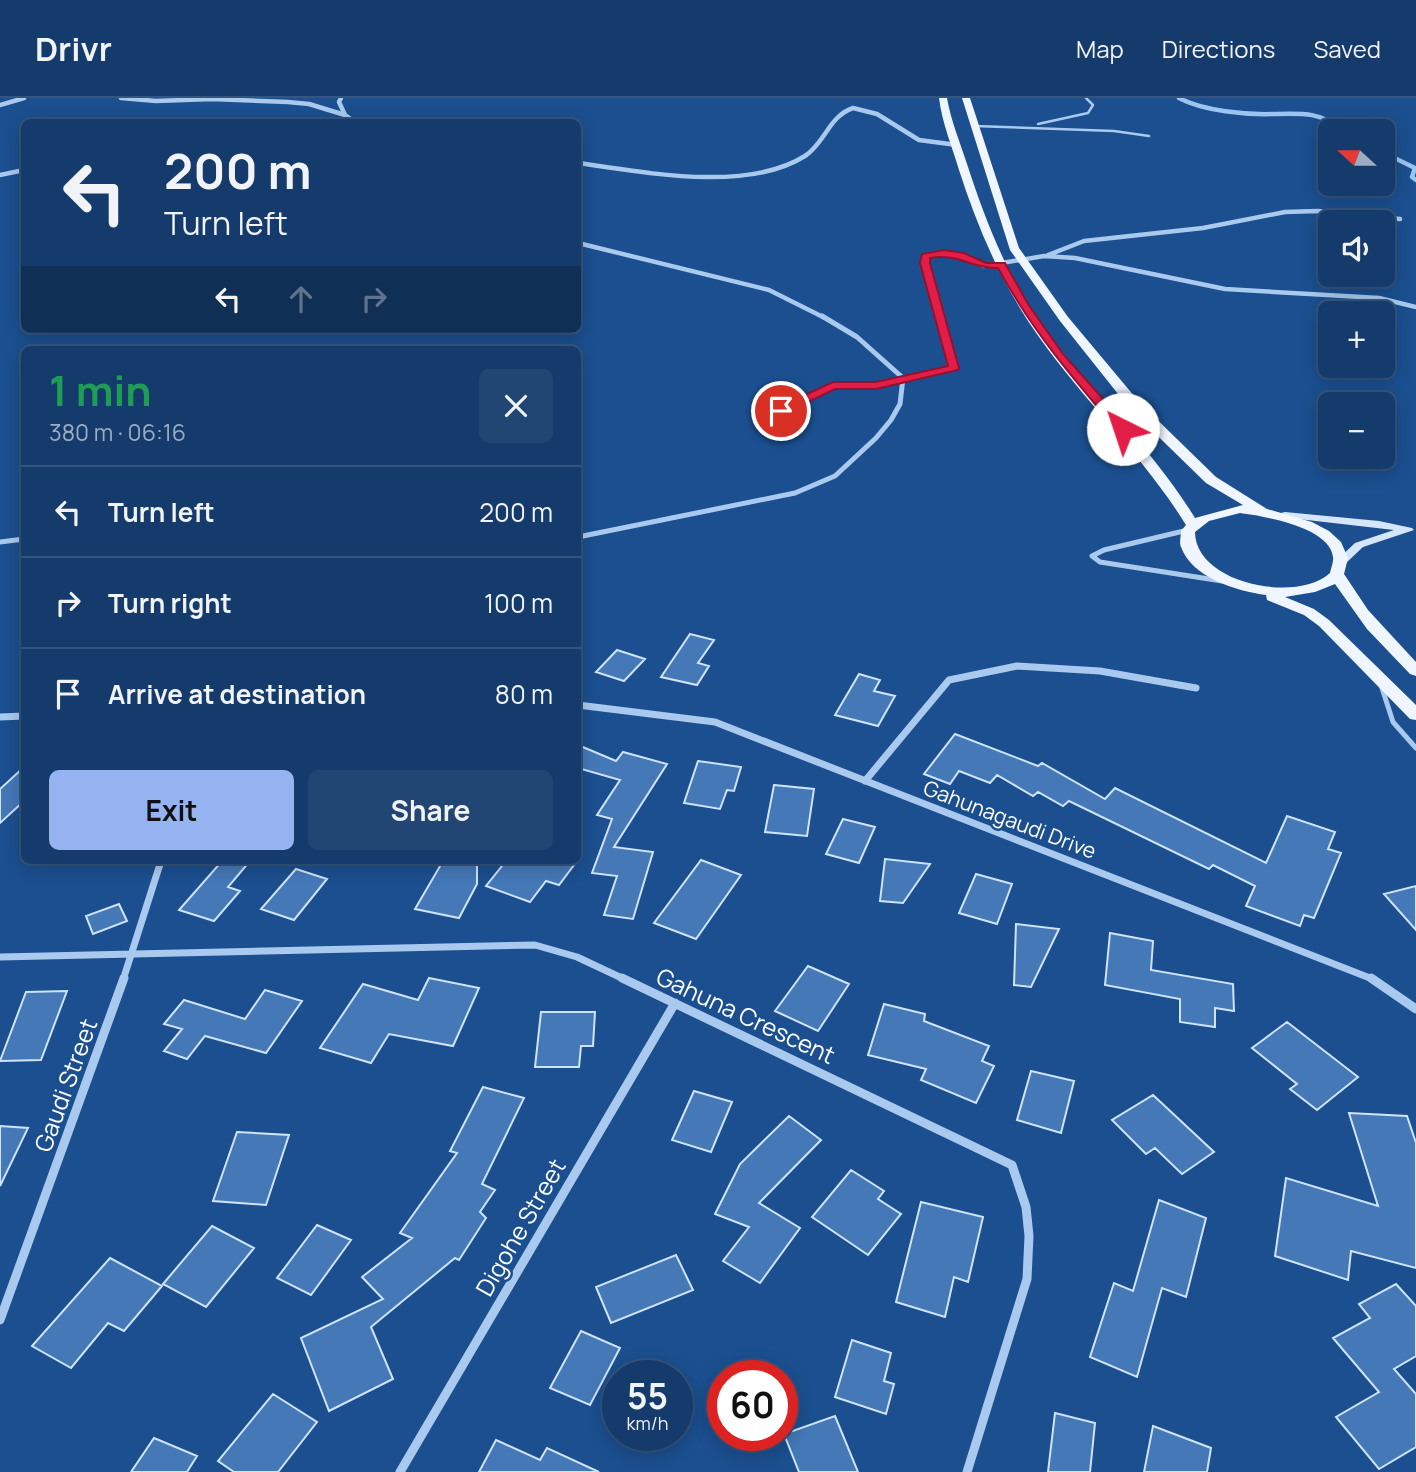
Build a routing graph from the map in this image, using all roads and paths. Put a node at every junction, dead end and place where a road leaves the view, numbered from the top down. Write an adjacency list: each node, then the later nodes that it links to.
1 (24, 98): 8 (street)
2 (121, 98): 10 (street)
3 (341, 98): 10 (street)
4 (857, 98): 9 (street)
5 (943, 98): 15 (main road)
6 (967, 98): 12 (main road)
7 (1086, 98): 13 (lane)
8 (0, 105)
9 (861, 108): 15 (street); 16 (street)
10 (345, 115): 11 (street)
11 (351, 119)
12 (975, 126): 13 (lane); 22 (main road)
13 (1028, 126): 14 (lane)
14 (1149, 136)
15 (957, 145): 23 (main road)
16 (581, 163)
17 (21, 171): 18 (street)
18 (0, 175)
19 (1400, 219): 21 (street)
20 (581, 244): 25 (street)
21 (1044, 256): 22 (street); 24 (street)
22 (1022, 260): 23 (street); 27 (main road)
23 (1001, 265): 25 (street); 29 (main road)
24 (1416, 307)
25 (902, 378): 26 (lane); 31 (street)
26 (781, 411)
27 (1261, 510): 28 (main road); 29 (main road)
28 (1285, 515): 30 (main road); 34 (main road)
29 (1191, 527): 35 (main road); 35 (street)
30 (1412, 529): 34 (main road)
31 (581, 536)
32 (21, 539): 33 (street)
33 (0, 542)
34 (1339, 568): 36 (main road); 37 (main road)
35 (1226, 581): 36 (main road)
36 (1251, 589): 38 (main road)
37 (1416, 671)
38 (1379, 679): 41 (main road); 44 (lane)
39 (1196, 688): 45 (street)
40 (581, 705): 45 (street, Gahunagaudi Drive)
41 (1416, 715)
42 (21, 716): 43 (street)
43 (0, 717)
44 (1416, 748)
45 (865, 781): 50 (street, Gahunagaudi Drive)
46 (161, 864): 47 (street, Gaudi Street)
47 (133, 953): 48 (street, Gahuna Crescent); 49 (street, Gahuna Crescent); 51 (street, Gaudi Street)
48 (0, 957)
49 (675, 1003): 52 (street, Digohe Street); 53 (street, Gahuna Crescent)
50 (1416, 1009)
51 (0, 1320)
52 (400, 1472)
53 (967, 1472)

